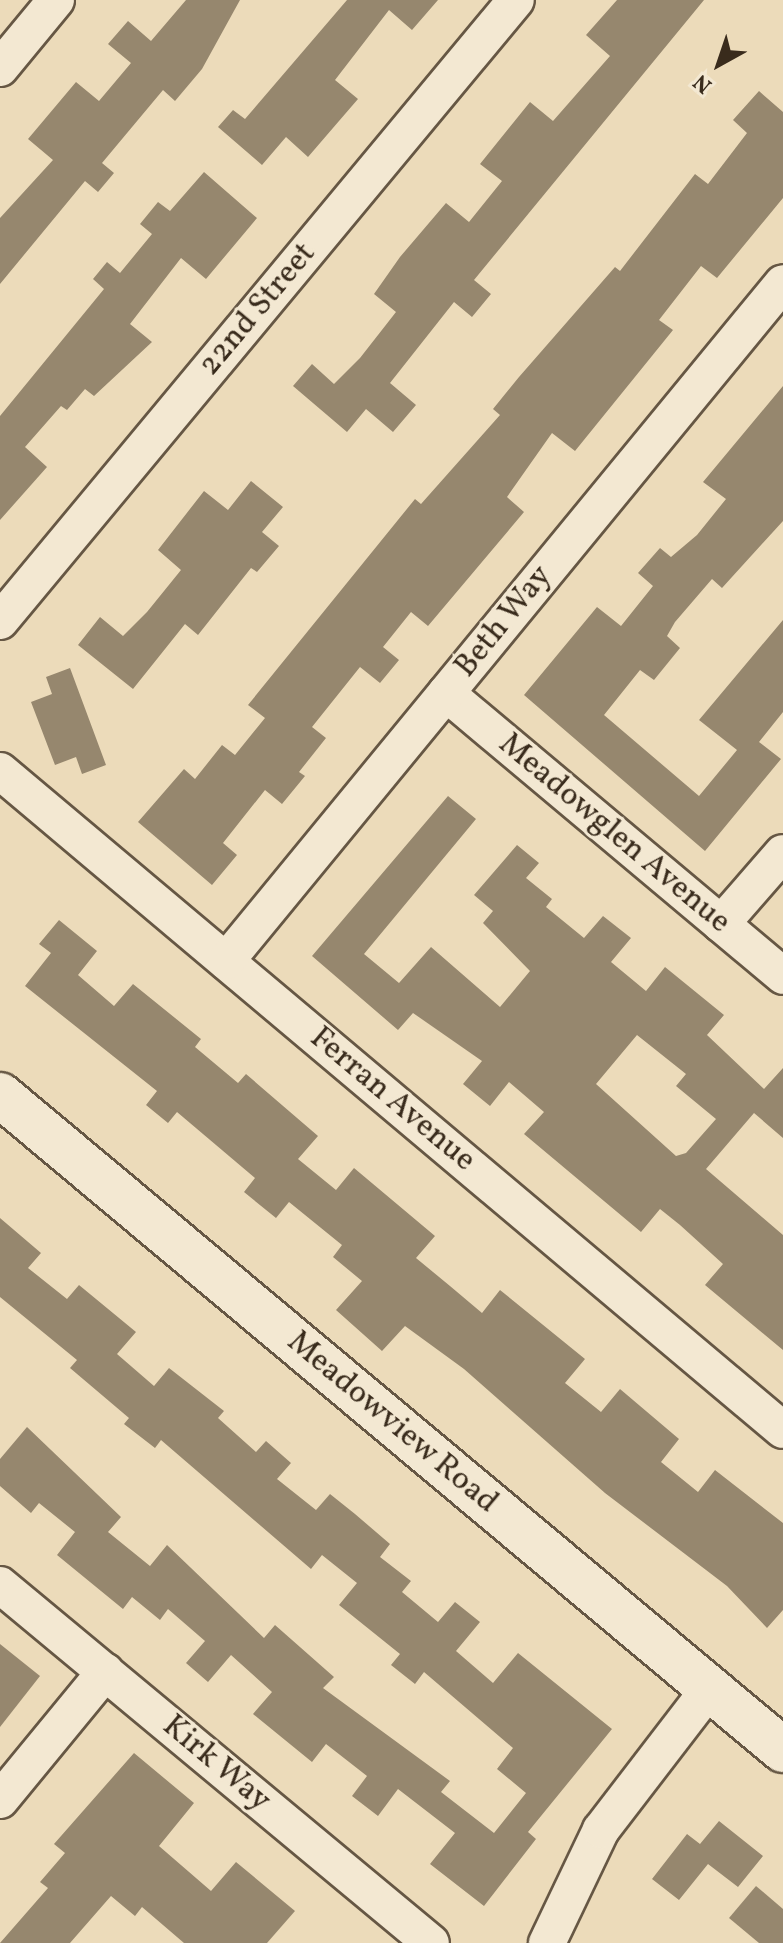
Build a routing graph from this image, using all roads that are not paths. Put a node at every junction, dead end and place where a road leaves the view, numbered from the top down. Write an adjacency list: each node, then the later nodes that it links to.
1 (56, 0): 3 (street)
2 (516, 0): 5 (street, 22nd Street)
3 (0, 68)
4 (783, 283): 6 (street, Beth Way)
5 (0, 621)
6 (446, 693): 9 (street, Meadowglen Avenue); 10 (street, Beth Way)
7 (0, 771): 10 (street, Ferran Avenue)
8 (783, 853): 9 (street)
9 (721, 924): 11 (street, Meadowglen Avenue)
10 (226, 961): 13 (street, Ferran Avenue)
11 (783, 976)
12 (0, 1095): 16 (main road, Meadowview Road)
13 (783, 1430)
14 (0, 1585): 15 (street, Kirk Way)
15 (105, 1672): 18 (street); 19 (street, Kirk Way)
16 (710, 1688): 17 (main road, Meadowview Road); 20 (street)
17 (783, 1750)
18 (0, 1800)
19 (431, 1943)
20 (547, 1943)

